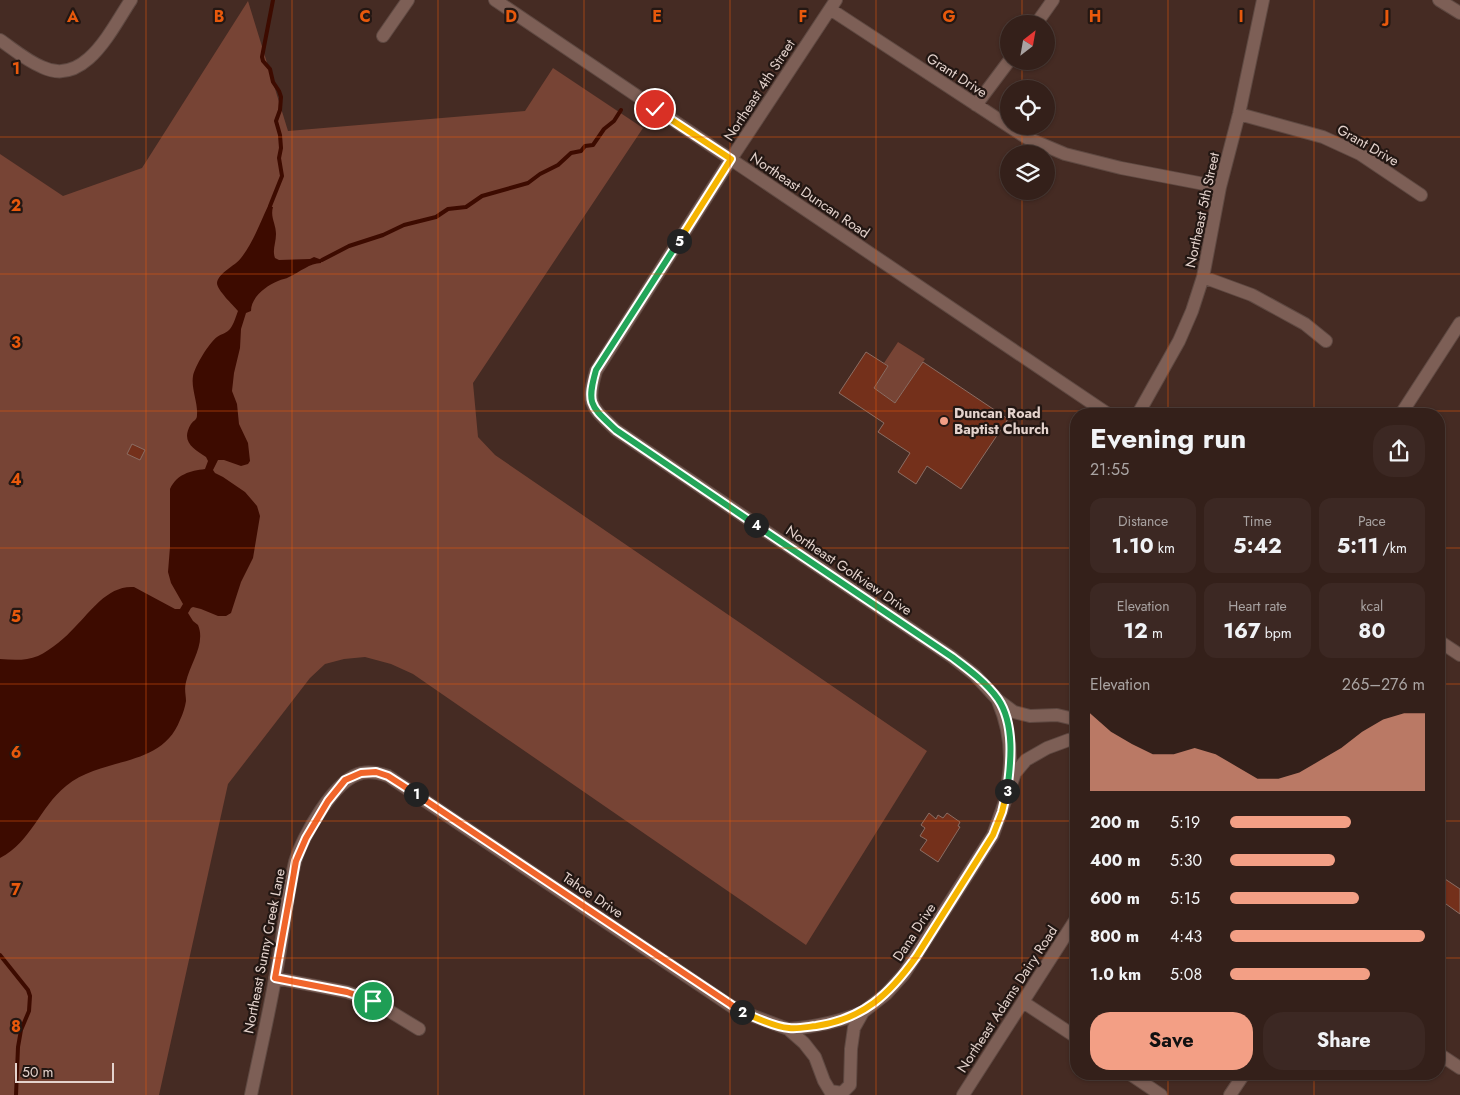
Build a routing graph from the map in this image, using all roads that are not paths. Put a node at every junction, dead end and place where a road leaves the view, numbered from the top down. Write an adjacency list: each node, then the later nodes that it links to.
1 (131, 0): 11 (street)
2 (408, 0): 10 (street)
3 (495, 0): 15 (street, Northeast Duncan Road)
4 (1053, 0): 9 (street)
5 (1263, 0): 14 (street, Northeast 5th Street)
6 (1439, 0): 8 (street)
7 (833, 5): 13 (street, Grant Drive); 15 (street, Northeast 4th Street)
8 (1460, 13)
9 (1042, 15)
10 (383, 36)
11 (0, 40)
12 (1002, 70): 13 (street)
13 (976, 105): 16 (street, Grant Drive)
14 (1239, 114): 16 (street, Northeast 5th Street); 17 (street, Grant Drive)
15 (731, 159): 21 (street, Northeast 4th Street); 22 (street, Northeast Duncan Road)
16 (1220, 187): 18 (street, Northeast 5th Street)
17 (1421, 195)
18 (1203, 277): 20 (street); 23 (street, Northeast 5th Street)
19 (1460, 323): 24 (street)
20 (1326, 340)
21 (592, 403): 27 (street, Northeast Golfview Drive)
22 (1099, 408)
23 (1141, 408)
24 (1405, 408)
25 (1445, 645): 26 (street)
26 (1460, 655)
27 (998, 700): 28 (street, Northeast Golfview Drive); 31 (street, Dana Drive)
28 (1070, 720)
29 (1070, 739): 31 (street, Dana Drive)
30 (388, 776): 33 (street, Northeast Sunny Creek Lane); 36 (street, Tahoe Drive)
31 (1006, 793): 35 (street, Dana Drive)
32 (1070, 928): 34 (street, Northeast Adams Dairy Road)
33 (275, 978): 37 (street); 44 (street, Northeast Sunny Creek Lane)
34 (1023, 1002): 38 (street); 45 (street, Northeast Adams Dairy Road)
35 (863, 1012): 36 (street, Tahoe Drive); 43 (street, Dana Drive)
36 (788, 1028): 43 (street, Tahoe Drive)
37 (419, 1029)
38 (1070, 1033)
39 (1445, 1058): 40 (street)
40 (1460, 1068)
41 (1139, 1080): 46 (street)
42 (1240, 1080): 47 (street)
43 (850, 1081)
44 (251, 1095)
45 (964, 1095)
46 (1161, 1095)
47 (1230, 1095)

